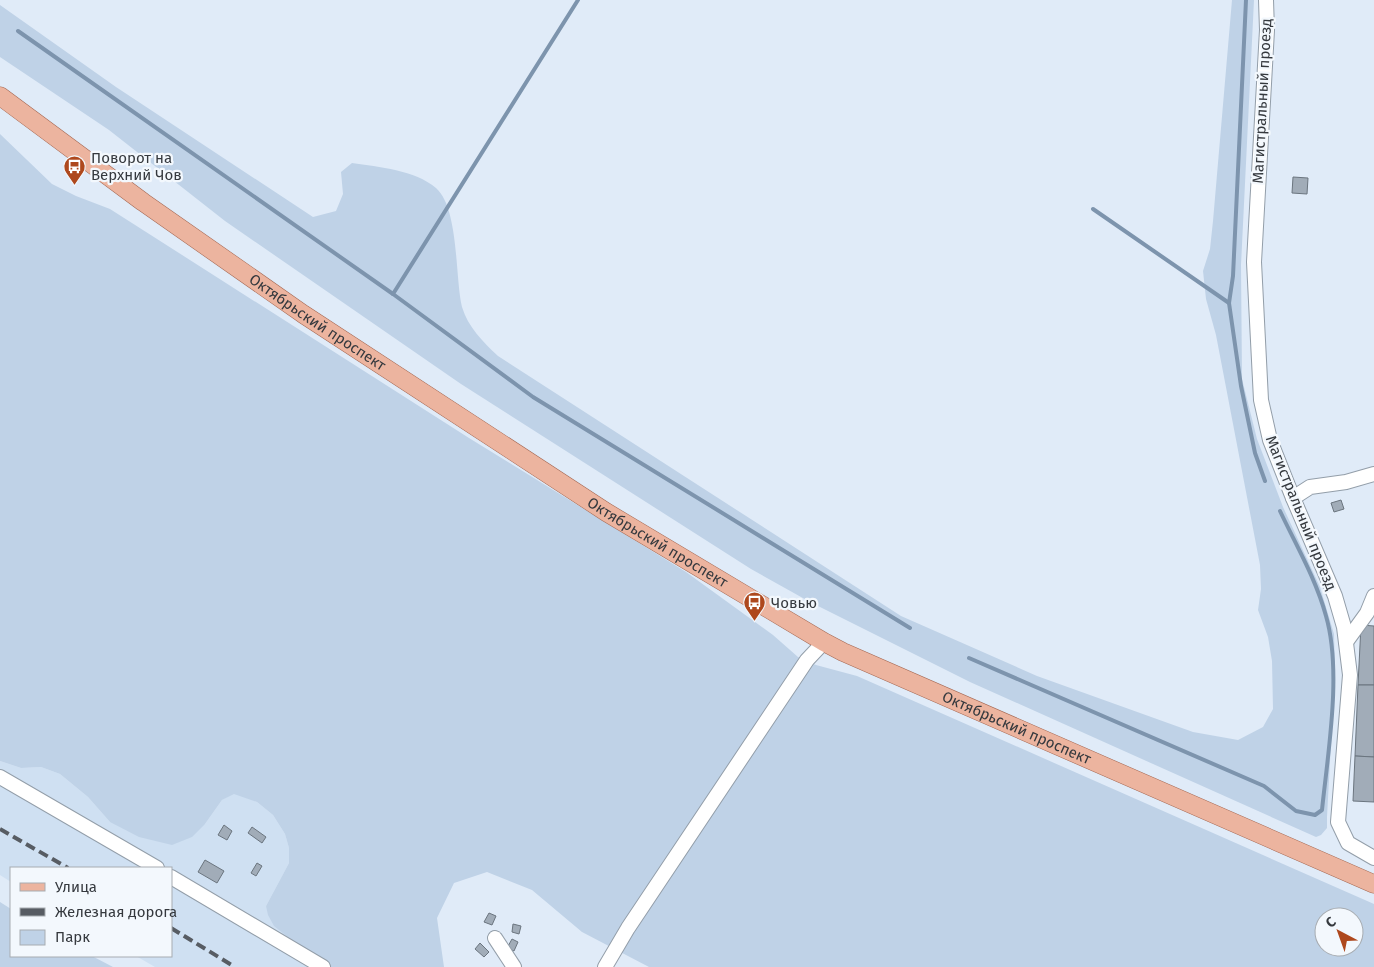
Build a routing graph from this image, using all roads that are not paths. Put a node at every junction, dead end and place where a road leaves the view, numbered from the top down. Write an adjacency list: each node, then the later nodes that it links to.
1 (1266, 0): 4 (street, Магистральный проезд)
2 (0, 96): 6 (main road, Октябрьский проспект)
3 (1374, 474): 4 (street)
4 (1293, 498): 7 (street, Магистральный проезд)
5 (1374, 596): 7 (street)
6 (824, 642): 12 (main road, Октябрьский проспект); 16 (street)
7 (1346, 642): 9 (street, Магистральный проезд)
8 (0, 777): 10 (street)
9 (1374, 858)
10 (155, 867)
11 (172, 877): 14 (street)
12 (1373, 881)
13 (495, 938): 15 (street)
14 (323, 967)
15 (514, 967)
16 (605, 967)

